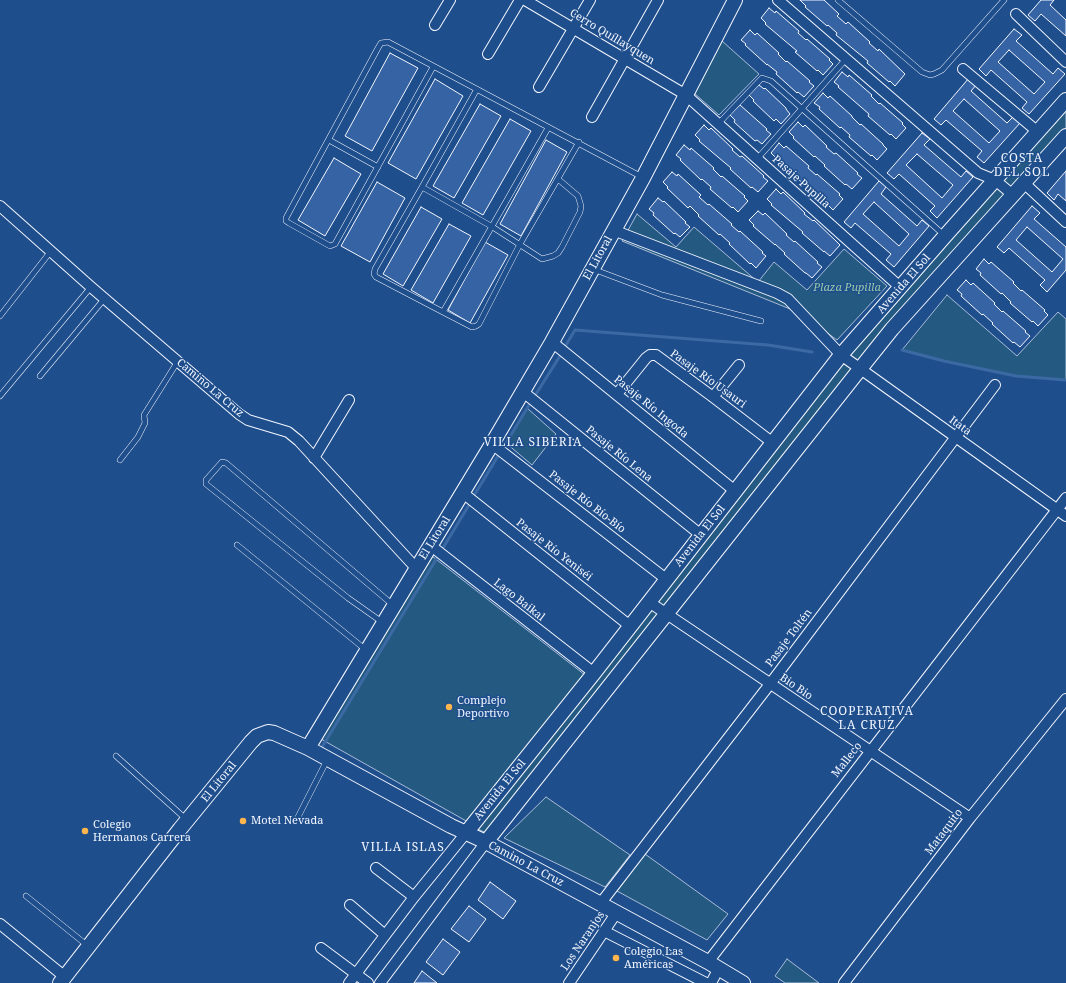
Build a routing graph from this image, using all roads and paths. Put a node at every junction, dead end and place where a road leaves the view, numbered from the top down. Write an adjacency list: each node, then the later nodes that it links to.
1 (450, 0): 11 (street)
2 (520, 0): 13 (street)
3 (525, 0): 12 (street, Cerro Quíllayquen)
4 (590, 0): 12 (street)
5 (658, 0): 14 (street)
6 (735, 0): 21 (main road, El Litoral)
7 (778, 0): 15 (street)
8 (838, 0): 9 (lane)
9 (1004, 0)
10 (1016, 14): 16 (street)
11 (435, 25)
12 (574, 28): 14 (street, Cerro Quíllayquen); 19 (street)
13 (488, 54)
14 (626, 59): 21 (street, Cerro Quíllayquen); 24 (street)
15 (846, 59): 23 (lane); 35 (street)
16 (1066, 62)
17 (433, 67): 20 (lane); 29 (lane); 32 (lane)
18 (964, 69): 27 (street)
19 (539, 87)
20 (477, 90): 26 (lane); 37 (lane)
21 (686, 95): 25 (street, Pasaje Pupilla); 33 (main road, El Litoral)
22 (1066, 100): 27 (main road, Avenida El Sol)
23 (802, 108): 25 (lane); 31 (lane); 43 (lane)
24 (592, 117)
25 (718, 124): 31 (street, Pasaje Pupilla)
26 (548, 128): 30 (lane); 41 (lane)
27 (1038, 132): 35 (main road, Avenida El Sol)
28 (1066, 136): 36 (main road, Avenida El Sol)
29 (329, 140): 32 (lane); 32 (lane)
30 (579, 142): 33 (lane); 34 (lane)
31 (757, 159): 48 (street, Pasaje Pupilla)
32 (378, 167)
33 (643, 178): 42 (main road, El Litoral)
34 (558, 179): 44 (lane); 44 (lane)
35 (995, 180): 38 (street); 43 (main road, Avenida El Sol)
36 (1024, 183): 38 (main road, Avenida El Sol); 40 (street)
37 (422, 187): 41 (lane); 50 (lane)
38 (1013, 195): 57 (main road, Avenida El Sol)
39 (0, 206): 45 (street, Camino La Cruz)
40 (1066, 222)
41 (491, 226): 44 (lane); 50 (lane)
42 (613, 230): 46 (main road, El Litoral); 54 (street, Itata)
43 (945, 236): 48 (main road, Avenida El Sol)
44 (520, 244): 50 (lane)
45 (51, 251): 47 (street, Camino La Cruz); 51 (lane)
46 (592, 268): 52 (lane); 53 (main road, El Litoral)
47 (91, 287): 49 (street, Camino La Cruz); 62 (lane)
48 (900, 288): 54 (main road, Avenida El Sol)
49 (104, 298): 55 (street, Camino La Cruz); 58 (lane)
50 (442, 312)
51 (0, 316)
52 (761, 320)
53 (552, 342): 60 (main road, El Litoral); 61 (street, Pasaje Río Ingoda)
54 (841, 355): 57 (street, Itata); 66 (main road, Avenida El Sol)
55 (178, 361): 68 (street, Camino La Cruz); 69 (lane)
56 (739, 365): 63 (street)
57 (860, 369): 65 (street, Itata); 82 (main road, Avenida El Sol)
58 (40, 376)
59 (995, 385): 65 (street, Pasaje Toltén)
60 (522, 392): 67 (main road, El Litoral); 75 (street, Pasaje Río Lena)
61 (617, 394): 63 (street, Pasaje Río Usauri); 70 (street, Pasaje Río Ingoda)
62 (0, 396)
63 (713, 397): 66 (street, Pasaje Río Usauri)
64 (349, 400): 68 (street)
65 (955, 437): 73 (street, Itata); 87 (street, Pasaje Toltén)
66 (773, 442): 70 (main road, Avenida El Sol)
67 (492, 444): 71 (main road, El Litoral); 79 (street, Pasaje Río Bío-Bío)
68 (314, 458): 78 (street, Camino La Cruz)
69 (120, 460)
70 (735, 491): 75 (main road, Avenida El Sol)
71 (463, 492): 77 (main road, El Litoral); 84 (street, Pasaje Río Yeniséi)
72 (1066, 498): 73 (street, Malleco)
73 (1057, 510): 74 (street, Itata); 90 (street, Malleco)
74 (1066, 516)
75 (701, 535): 79 (main road, Avenida El Sol)
76 (237, 545): 85 (lane)
77 (430, 545): 78 (main road, El Litoral); 86 (street, Lago Baikal)
78 (416, 568): 81 (main road, El Litoral)
79 (666, 579): 80 (main road, Avenida El Sol)
80 (649, 602): 82 (street, Bio Bio); 84 (main road, Avenida El Sol)
81 (394, 605): 83 (main road, El Litoral); 83 (lane)
82 (666, 613): 87 (street, Bio Bio); 97 (main road, Avenida El Sol)
83 (383, 623): 85 (main road, El Litoral)
84 (630, 626): 86 (main road, Avenida El Sol)
85 (366, 651): 89 (main road, El Litoral)
86 (594, 673): 96 (main road, Avenida El Sol)
87 (770, 684): 90 (street, Bio Bio); 101 (street, Pasaje Toltén)
88 (1066, 699): 93 (street, Mataquito)
89 (308, 748): 92 (main road, Camino La Cruz); 95 (main road, El Litoral)
90 (870, 750): 93 (street, Bio Bio); 109 (street, Malleco)
91 (116, 756): 95 (lane)
92 (328, 760): 94 (lane); 96 (main road, Camino La Cruz)
93 (970, 818): 119 (street, Mataquito)
94 (297, 819)
95 (188, 820): 107 (main road, El Litoral)
96 (466, 833): 97 (main road, Camino La Cruz); 100 (street, Avenida El Sol)
97 (486, 842): 101 (main road, Camino La Cruz); 114 (street, Avenida El Sol)
98 (376, 868): 100 (street)
99 (26, 896): 107 (lane)
100 (414, 897): 106 (street, Avenida El Sol)
101 (600, 904): 103 (main road, Camino La Cruz)
102 (350, 905): 106 (street)
103 (617, 912): 105 (street, Los Naranjos); 109 (main road, Camino La Cruz)
104 (0, 924): 111 (street)
105 (604, 931): 115 (street, Los Naranjos); 116 (street)
106 (385, 935): 110 (street, Avenida El Sol)
107 (88, 946): 111 (main road, El Litoral)
108 (321, 948): 110 (street)
109 (713, 965): 117 (street, Malleco); 118 (main road, Camino La Cruz)
110 (355, 974): 112 (street, Avenida El Sol); 113 (street)
111 (62, 980)
112 (349, 983)
113 (368, 983)
114 (380, 983)
115 (569, 983)
116 (706, 983)
117 (711, 983)
118 (743, 983)
119 (844, 983)

